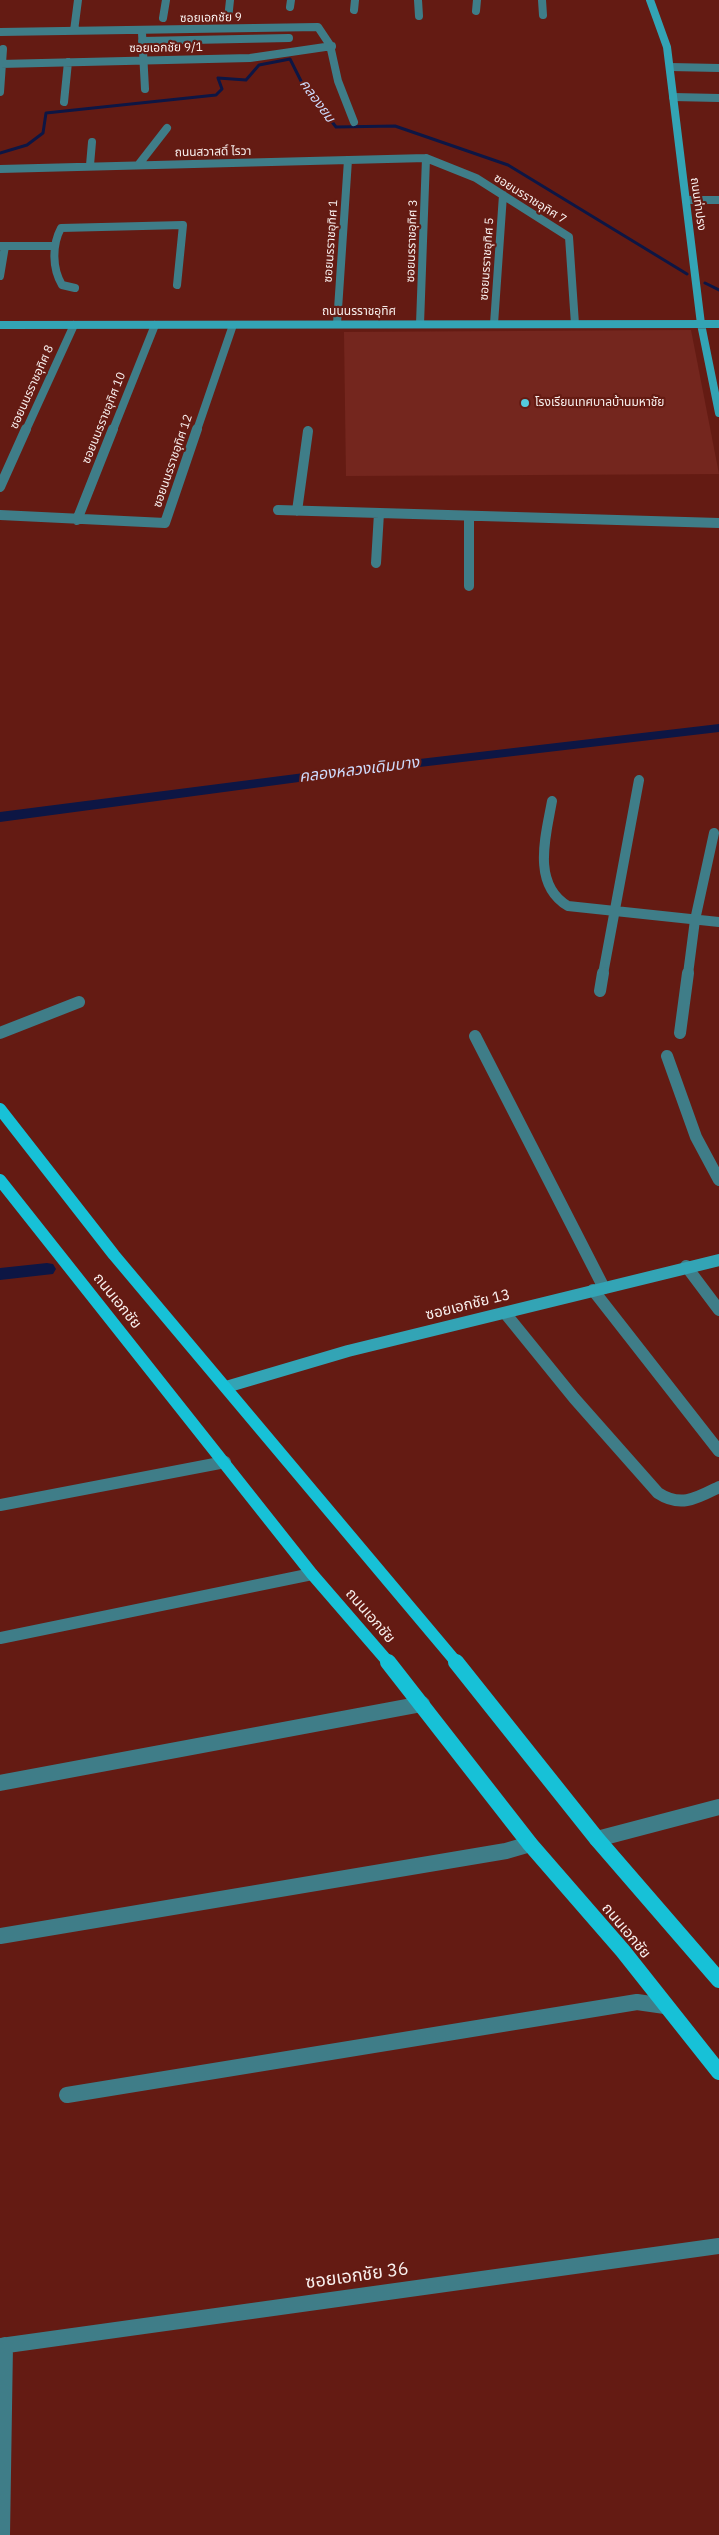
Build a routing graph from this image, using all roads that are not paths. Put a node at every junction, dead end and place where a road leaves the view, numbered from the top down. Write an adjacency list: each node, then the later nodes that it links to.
1 (78, 0): 17 (street)
2 (166, 0): 13 (street)
3 (230, 0): 14 (street)
4 (355, 0): 9 (street)
5 (418, 0): 12 (street)
6 (476, 0): 10 (street)
7 (542, 0): 11 (street)
8 (650, 0): 27 (street, ถนนท่าปรง)
9 (354, 10)
10 (476, 11)
11 (543, 15)
12 (419, 16)
13 (163, 18)
14 (228, 19)
15 (285, 28): 16 (street, ซอยเอกชัย 9); 19 (street); 21 (street, ซอยเอกชัย 9)
16 (142, 30): 17 (street, ซอยเอกชัย 9); 20 (street)
17 (74, 31): 18 (street, ซอยเอกชัย 9)
18 (0, 32)
19 (289, 38): 20 (street); 23 (street)
20 (142, 41): 24 (street)
21 (332, 46): 23 (street, ซอยเอกชัย 9/1); 34 (street, ซอยเอกชัย 9)
22 (3, 49): 26 (street)
23 (294, 52): 24 (street, ซอยเอกชัย 9/1)
24 (142, 60): 25 (street, ซอยเอกชัย 9/1); 29 (street)
25 (68, 62): 26 (street, ซอยเอกชัย 9/1); 33 (street)
26 (1, 64): 30 (street)
27 (670, 67): 28 (street); 31 (street, ถนนท่าปรง)
28 (719, 68)
29 (145, 89)
30 (0, 92)
31 (673, 97): 32 (street); 43 (street, ถนนท่าปรง)
32 (719, 98)
33 (64, 102)
34 (354, 122)
35 (167, 128): 39 (street)
36 (92, 142): 40 (street)
37 (426, 158): 38 (street, ถนนสวาสดิ์ ไรวา); 42 (street, ซอยนรราชอุทิศ 7); 52 (street, ซอยนรราชอุทิศ 3)
38 (348, 160): 39 (street, ถนนสวาสดิ์ ไรวา); 51 (street, ซอยนรราชอุทิศ 1)
39 (139, 164): 40 (street, ถนนสวาสดิ์ ไรวา)
40 (90, 165): 41 (street, ถนนสวาสดิ์ ไรวา)
41 (0, 169)
42 (503, 195): 53 (street, ซอยนรราชอุทิศ 5); 54 (street, ซอยนรราชอุทิศ 7)
43 (686, 200): 44 (street); 55 (street, ถนนท่าปรง)
44 (719, 200)
45 (2, 246): 46 (street); 47 (street)
46 (54, 246): 48 (street); 49 (street)
47 (0, 276)
48 (177, 285)
49 (75, 288)
50 (233, 324): 51 (street, ถนนนรราชอุทิศ); 59 (street, ถนนนรราชอุทิศ); 68 (street, ซอยนนรราชอุทิศ 12)
51 (337, 324): 52 (street, ถนนนรราชอุทิศ)
52 (420, 324): 53 (street, ถนนนรราชอุทิศ)
53 (494, 324): 54 (street, ถนนนรราชอุทิศ)
54 (575, 324): 55 (street, ถนนนรราชอุทิศ)
55 (701, 324): 56 (street, ถนนนรราชอุทิศ); 60 (street, ถนนท่าปรง)
56 (719, 324)
57 (0, 325): 58 (street, ถนนนรราชอุทิศ)
58 (74, 325): 59 (street, ถนนนรราชอุทิศ); 62 (street, ซอยนนรราชอุทิศ 8)
59 (155, 325): 68 (street, ซอยนนรราชอุทิศ 10)
60 (719, 413)
61 (308, 431): 64 (street)
62 (0, 487)
63 (278, 510): 64 (street)
64 (297, 511): 65 (street)
65 (379, 513): 67 (street); 70 (street)
66 (0, 515): 68 (street)
67 (469, 516): 69 (street); 71 (street)
68 (77, 520)
69 (719, 523)
70 (376, 562)
71 (469, 586)
72 (639, 780): 75 (street)
73 (552, 801): 75 (street)
74 (714, 833): 76 (street)
75 (616, 910): 76 (street); 78 (street)
76 (695, 920): 77 (street); 81 (street)
77 (719, 922)
78 (600, 991)
79 (78, 1002): 80 (street)
80 (0, 1032)
81 (680, 1032)
82 (475, 1036): 89 (street)
83 (667, 1056): 86 (street)
84 (0, 1109): 92 (main road, ถนนเอกชัย)
85 (0, 1180): 94 (main road, ถนนเอกชัย)
86 (719, 1180)
87 (719, 1260): 88 (street, ซอยเอกชัย 13)
88 (686, 1266): 89 (street, ซอยเอกชัย 13); 90 (street)
89 (598, 1289): 91 (street, ซอยเอกชัย 13); 93 (street)
90 (719, 1310)
91 (505, 1313): 92 (street, ซอยเอกชัย 13); 95 (street)
92 (226, 1387): 102 (main road, ถนนเอกชัย)
93 (719, 1451)
94 (225, 1462): 96 (street); 97 (main road, ถนนเอกชัย)
95 (719, 1487)
96 (0, 1505)
97 (312, 1574): 98 (street); 99 (main road, ถนนเอกชัย)
98 (0, 1638)
99 (422, 1704): 100 (street); 103 (main road, ถนนเอกชัย)
100 (0, 1783)
101 (719, 1807): 102 (street)
102 (597, 1839): 105 (main road, ถนนเอกชัย)
103 (530, 1844): 104 (street); 106 (main road, ถนนเอกชัย)
104 (0, 1936)
105 (719, 1980)
106 (665, 2006): 107 (main road, ถนนเอกชัย); 108 (street)
107 (719, 2072)
108 (67, 2095)
109 (719, 2246): 110 (street, ซอยเอกชัย 36)
110 (3, 2346): 111 (street)
111 (2, 2535)

